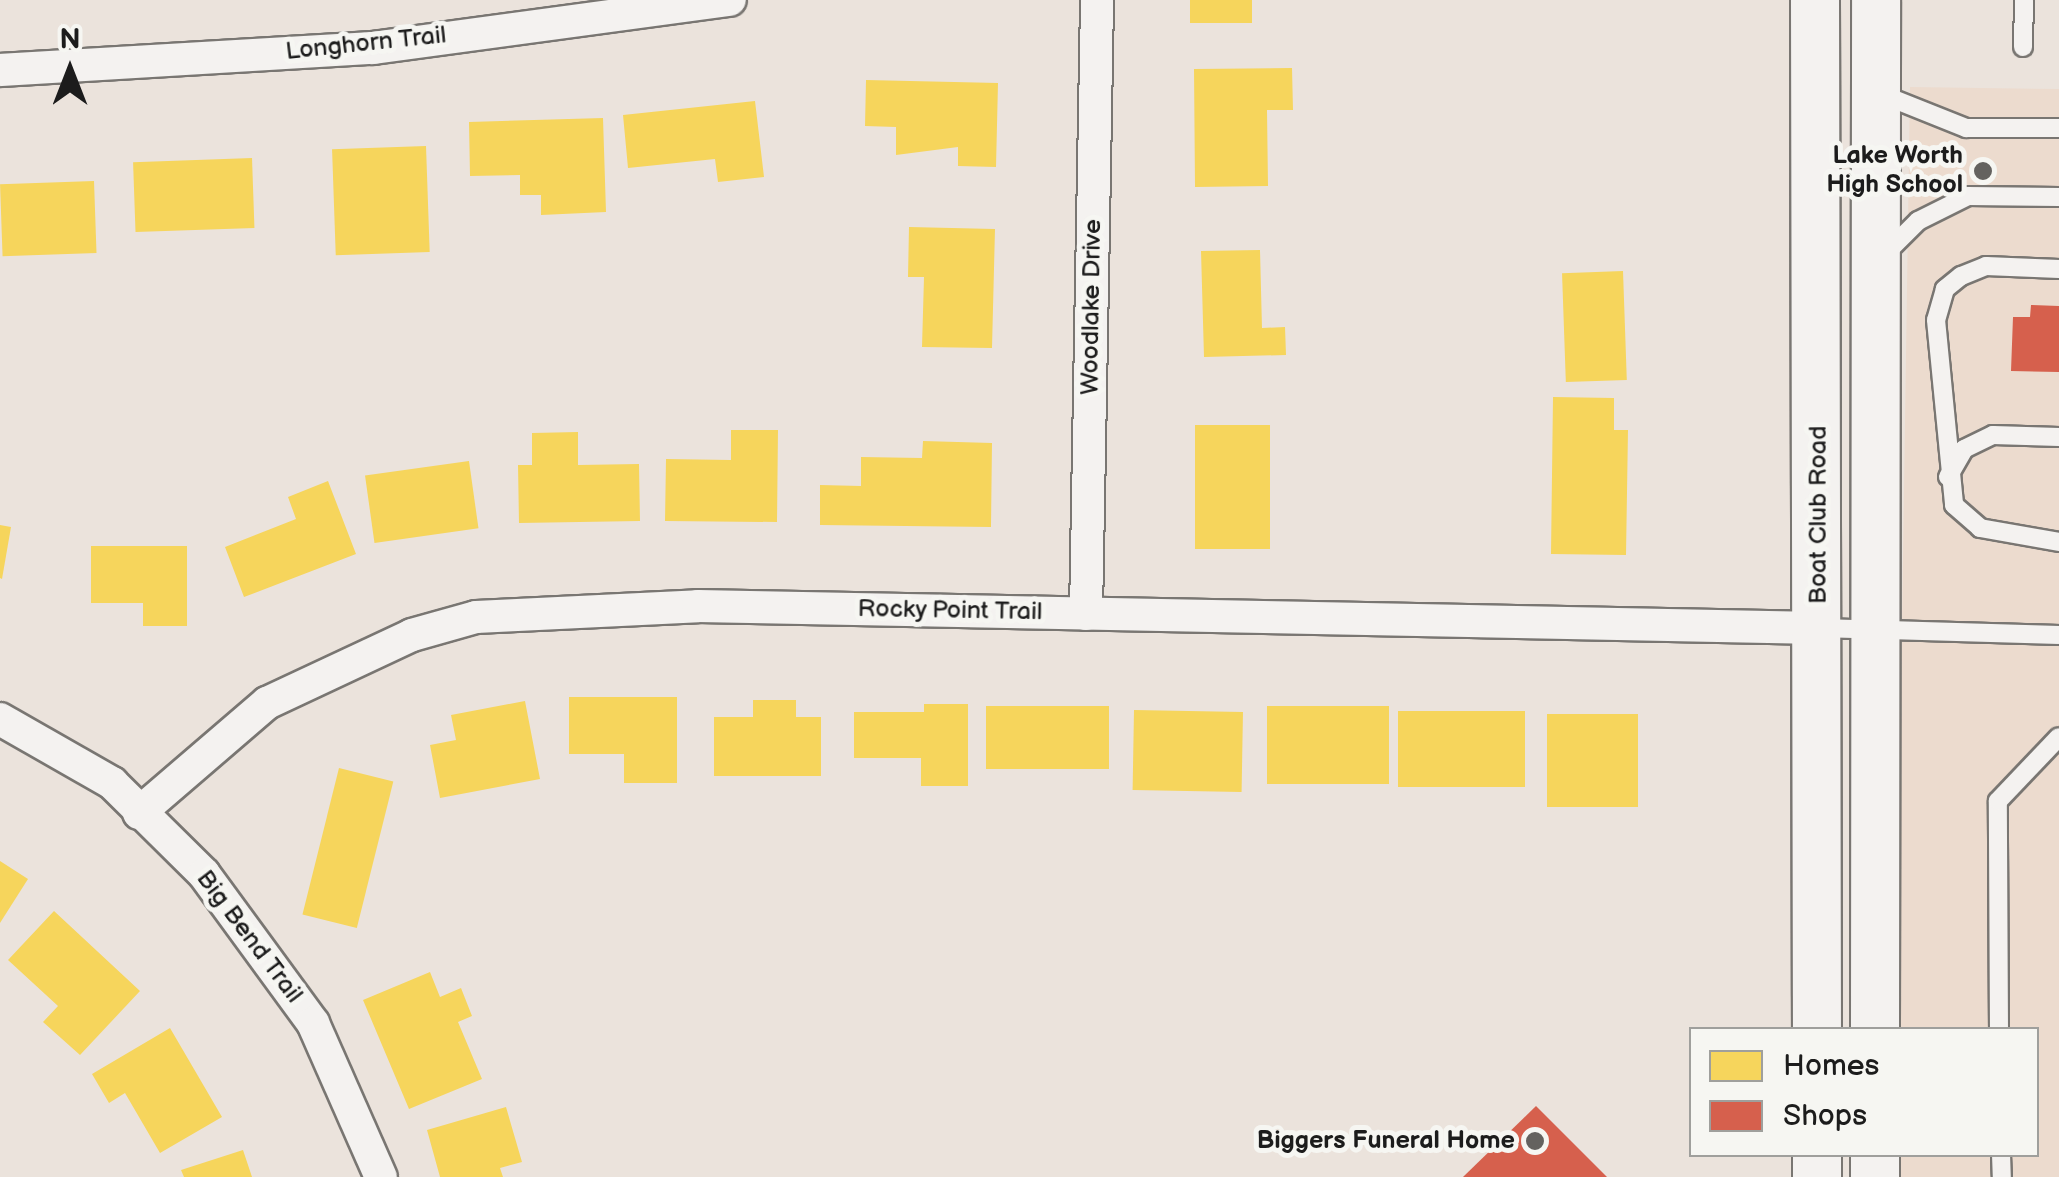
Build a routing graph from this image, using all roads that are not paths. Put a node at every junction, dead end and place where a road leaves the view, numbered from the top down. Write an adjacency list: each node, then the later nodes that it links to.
1 (730, 0): 7 (street, Longhorn Trail)
2 (1097, 0): 16 (street, Woodlake Drive)
3 (1815, 0): 17 (main road, Boat Club Road)
4 (1876, 0): 8 (main road)
5 (2024, 0): 6 (lane)
6 (2023, 47)
7 (0, 70)
8 (1877, 93): 9 (lane); 11 (main road)
9 (2059, 128)
10 (2059, 198): 11 (lane)
11 (1877, 263): 18 (main road)
12 (2059, 269): 14 (lane)
13 (2059, 437): 14 (lane)
14 (1948, 478): 15 (lane)
15 (2059, 542)
16 (1086, 614): 17 (street, Rocky Point Trail); 22 (street, Rocky Point Trail)
17 (1820, 628): 18 (lane); 23 (main road, Boat Club Road)
18 (1876, 630): 19 (lane); 24 (main road)
19 (2059, 635)
20 (0, 718): 22 (street, Big Bend Trail)
21 (2059, 737): 25 (lane)
22 (139, 814): 26 (street, Big Bend Trail)
23 (1817, 1027)
24 (1875, 1027)
25 (1999, 1027)
26 (381, 1177)

